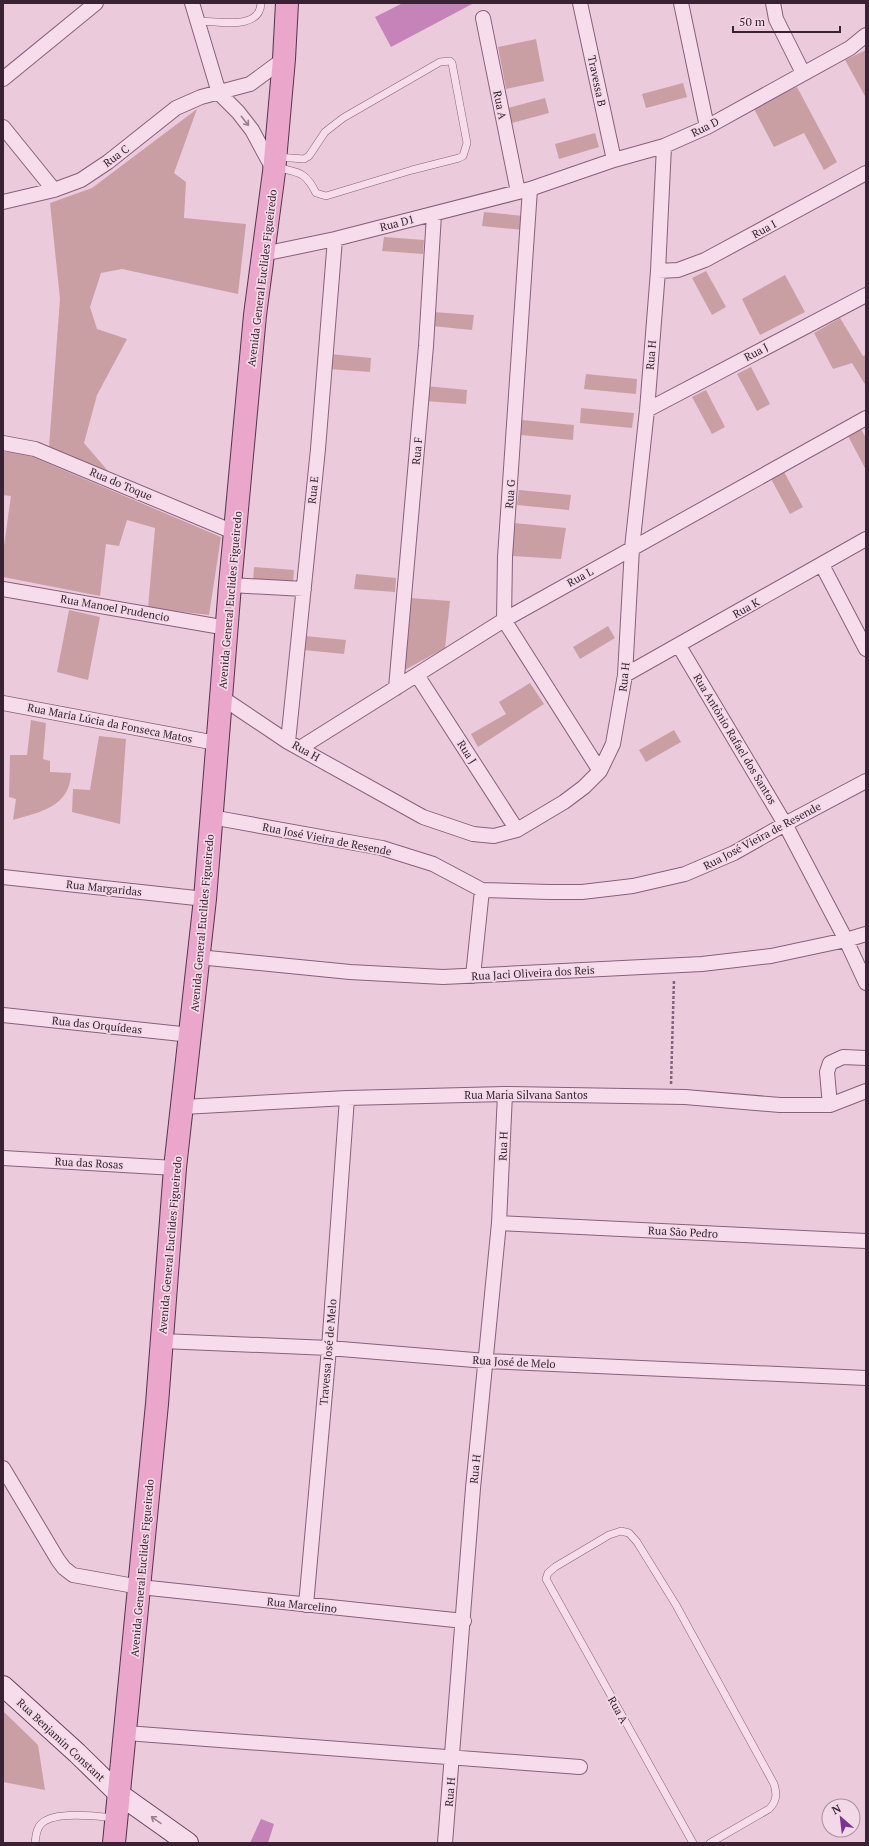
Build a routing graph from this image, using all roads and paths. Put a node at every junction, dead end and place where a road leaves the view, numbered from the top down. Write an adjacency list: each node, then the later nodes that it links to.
1 (96, 3): 13 (street)
2 (192, 3): 9 (street)
3 (261, 3): 9 (lane)
4 (287, 3): 11 (main road, Avenida General Euclides Figueiredo)
5 (580, 3): 18 (street, Travessa B)
6 (681, 3): 16 (street)
7 (773, 3): 12 (street)
8 (483, 18): 22 (street, Rua A)
9 (198, 21): 14 (street)
10 (866, 35): 12 (street, Rua D)
11 (284, 59): 14 (street, Rua C); 19 (main road, Avenida General Euclides Figueiredo)
12 (803, 73): 16 (street, Rua D)
13 (3, 79)
14 (219, 92): 19 (street, one-way to 19); 21 (street, Rua C)
15 (3, 127): 21 (street)
16 (707, 127): 17 (street, Rua D)
17 (664, 146): 18 (street, Rua D); 27 (street, Rua H)
18 (614, 160): 22 (street, Rua D)
19 (274, 165): 19 (lane); 26 (main road, Avenida General Euclides Figueiredo)
20 (866, 173): 27 (street, Rua I)
21 (54, 190): 23 (street, Rua C)
22 (524, 190): 24 (street, Rua D1); 39 (street, Rua G)
23 (3, 202)
24 (434, 214): 25 (street, Rua D1); 45 (street, Rua F)
25 (335, 239): 26 (street, Rua D1); 38 (street, Rua E)
26 (263, 254): 32 (main road, Avenida General Euclides Figueiredo)
27 (658, 271): 29 (street, Rua H)
28 (866, 294): 29 (street, Rua J)
29 (647, 410): 34 (street, Rua H)
30 (866, 418): 34 (street, Rua L)
31 (3, 443): 32 (street, Rua do Toque)
32 (236, 533): 36 (main road, Avenida General Euclides Figueiredo)
33 (866, 539): 35 (street, Rua K)
34 (632, 548): 39 (street, Rua L); 44 (street, Rua H)
35 (822, 565): 41 (street, Rua K); 42 (street)
36 (230, 585): 38 (street); 40 (main road, Avenida General Euclides Figueiredo)
37 (3, 589): 40 (street, Rua Manoel Prudencio)
38 (304, 589): 49 (street, Rua E)
39 (504, 620): 43 (street, Rua L); 50 (street)
40 (227, 628): 46 (main road, Avenida General Euclides Figueiredo)
41 (679, 646): 44 (street, Rua K); 53 (street, Rua Antônio Rafael dos Santos)
42 (866, 649)
43 (417, 675): 45 (street, Rua L); 54 (street, Rua J)
44 (625, 675): 50 (street, Rua H)
45 (396, 688): 49 (street, Rua L)
46 (221, 697): 48 (main road, Avenida General Euclides Figueiredo); 49 (street, Rua H)
47 (3, 703): 48 (street, Rua Maria Lúcia da Fonseca Matos)
48 (216, 743): 52 (main road, Avenida General Euclides Figueiredo)
49 (294, 745): 54 (street, Rua H)
50 (600, 771): 54 (street, Rua H)
51 (866, 782): 53 (street, Rua José Vieira de Resende)
52 (211, 817): 56 (street, Rua José Vieira de Resende); 57 (main road, Avenida General Euclides Figueiredo)
53 (785, 824): 56 (street, Rua José Vieira de Resende); 59 (street, Rua Antônio Rafael dos Santos)
54 (517, 830)
55 (3, 877): 57 (street, Rua Margaridas)
56 (482, 890): 62 (street)
57 (205, 899): 60 (main road, Avenida General Euclides Figueiredo)
58 (866, 934): 59 (street, Rua Jaci Oliveira dos Reis)
59 (846, 940): 61 (street, Rua Jaci Oliveira dos Reis); 63 (street, Rua Antônio Rafael dos Santos)
60 (198, 957): 62 (street, Rua Jaci Oliveira dos Reis); 65 (main road, Avenida General Euclides Figueiredo)
61 (675, 966): 62 (street, Rua Jaci Oliveira dos Reis); 69 (path)
62 (473, 976)
63 (866, 983)
64 (3, 1015): 65 (street, Rua das Orquídeas)
65 (191, 1035): 72 (main road, Avenida General Euclides Figueiredo)
66 (866, 1058): 71 (street)
67 (866, 1091): 71 (street, Rua Maria Silvana Santos)
68 (505, 1094): 69 (street, Rua Maria Silvana Santos); 70 (street, Rua Maria Silvana Santos); 75 (street, Rua H)
69 (670, 1097): 71 (street, Rua Maria Silvana Santos)
70 (347, 1098): 72 (street, Rua Maria Silvana Santos); 78 (street, Travessa José de Melo)
71 (830, 1105)
72 (183, 1107): 74 (main road, Avenida General Euclides Figueiredo)
73 (3, 1158): 74 (street, Rua das Rosas)
74 (176, 1168): 77 (main road, Avenida General Euclides Figueiredo)
75 (500, 1223): 76 (street, Rua São Pedro); 79 (street, Rua H)
76 (866, 1242)
77 (162, 1341): 78 (street, Rua José de Melo); 82 (main road, Avenida General Euclides Figueiredo)
78 (329, 1348): 79 (street, Rua José de Melo); 83 (street, Travessa José de Melo)
79 (486, 1361): 80 (street, Rua José de Melo); 84 (street, Rua H)
80 (866, 1378)
81 (3, 1468): 82 (street, Rua Marcelino)
82 (140, 1587): 83 (street, Rua Marcelino); 86 (main road, Avenida General Euclides Figueiredo)
83 (306, 1605): 84 (street, Rua Marcelino)
84 (464, 1621): 87 (street, Rua H)
85 (3, 1686): 89 (street, Rua Benjamin Constant)
86 (126, 1733): 87 (street); 89 (main road, Avenida General Euclides Figueiredo)
87 (453, 1758): 88 (street); 94 (street, Rua H)
88 (580, 1767)
89 (119, 1794): 90 (main road, Avenida General Euclides Figueiredo); 93 (street, Rua Benjamin Constant, one-way to 89)
90 (117, 1818): 91 (lane); 92 (main road, Avenida General Euclides Figueiredo)
91 (35, 1843)
92 (114, 1843)
93 (188, 1843)
94 (445, 1843)
95 (693, 1843): 96 (lane, Rua A)
96 (710, 1843)

